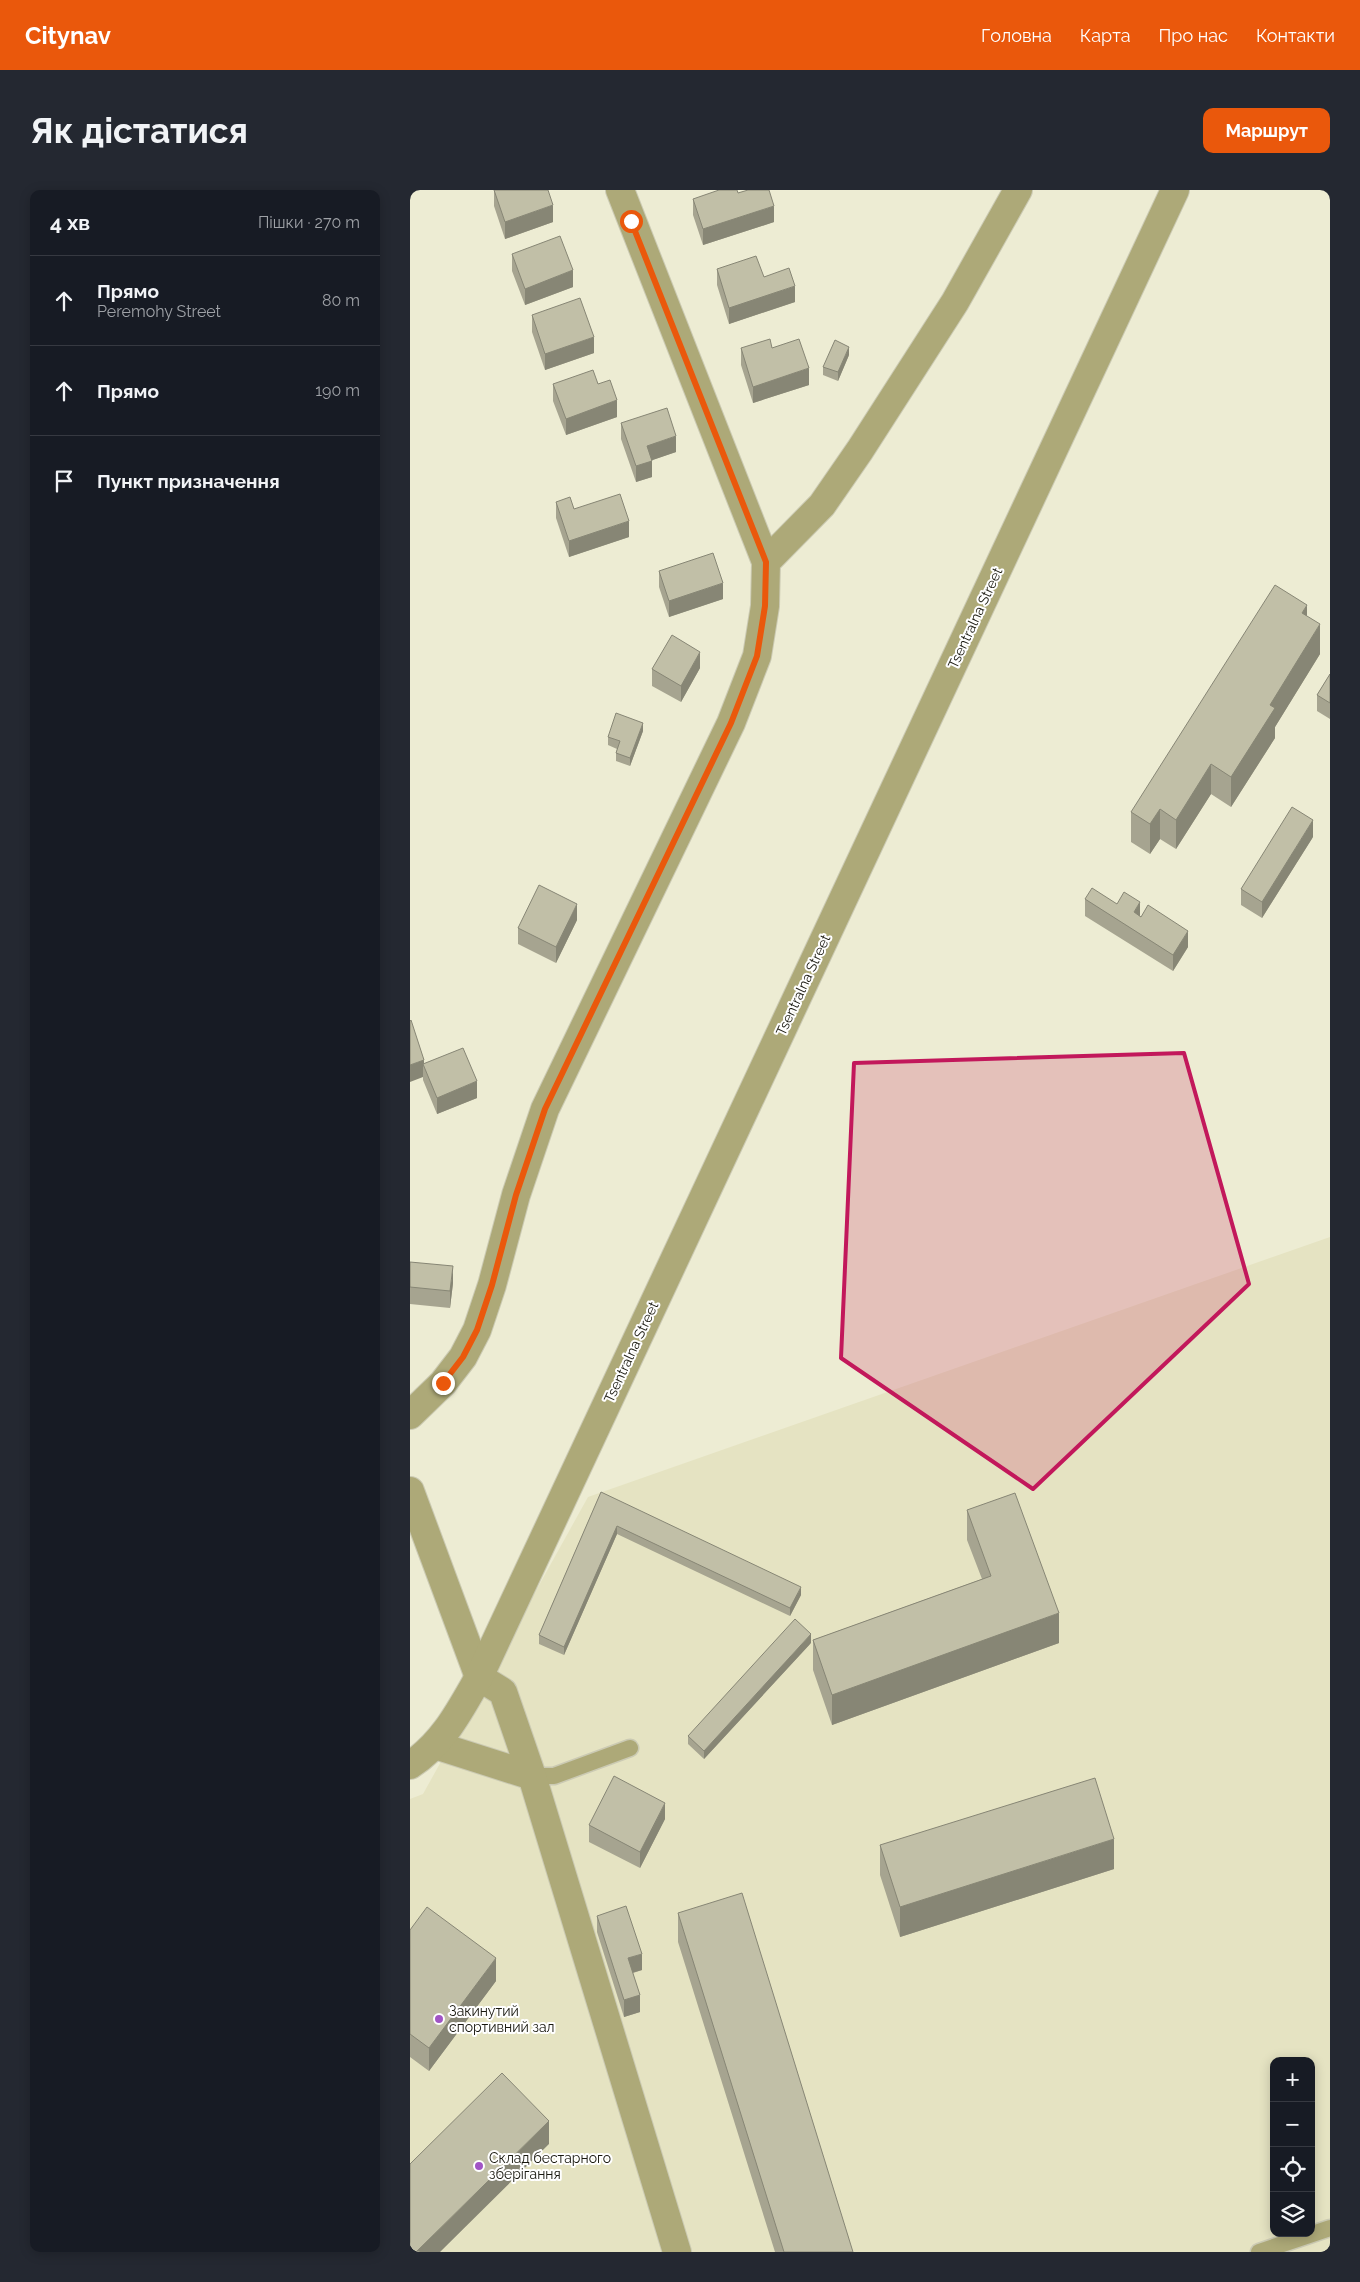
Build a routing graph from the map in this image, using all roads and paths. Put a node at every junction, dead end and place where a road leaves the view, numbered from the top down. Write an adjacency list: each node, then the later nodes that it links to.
1 (620, 190): 4 (street)
2 (1018, 190): 4 (street)
3 (1175, 190): 7 (street, Tsentralna Street)
4 (766, 562): 5 (street)
5 (410, 1415)
6 (412, 1500): 7 (street)
7 (479, 1677): 8 (street, Tsentralna Street); 11 (street)
8 (435, 1746): 10 (street, Tsentralna Street); 11 (street)
9 (630, 1748): 11 (lane)
10 (410, 1764)
11 (532, 1776): 13 (street)
12 (1330, 2228): 14 (lane)
13 (677, 2252)
14 (1259, 2252)

